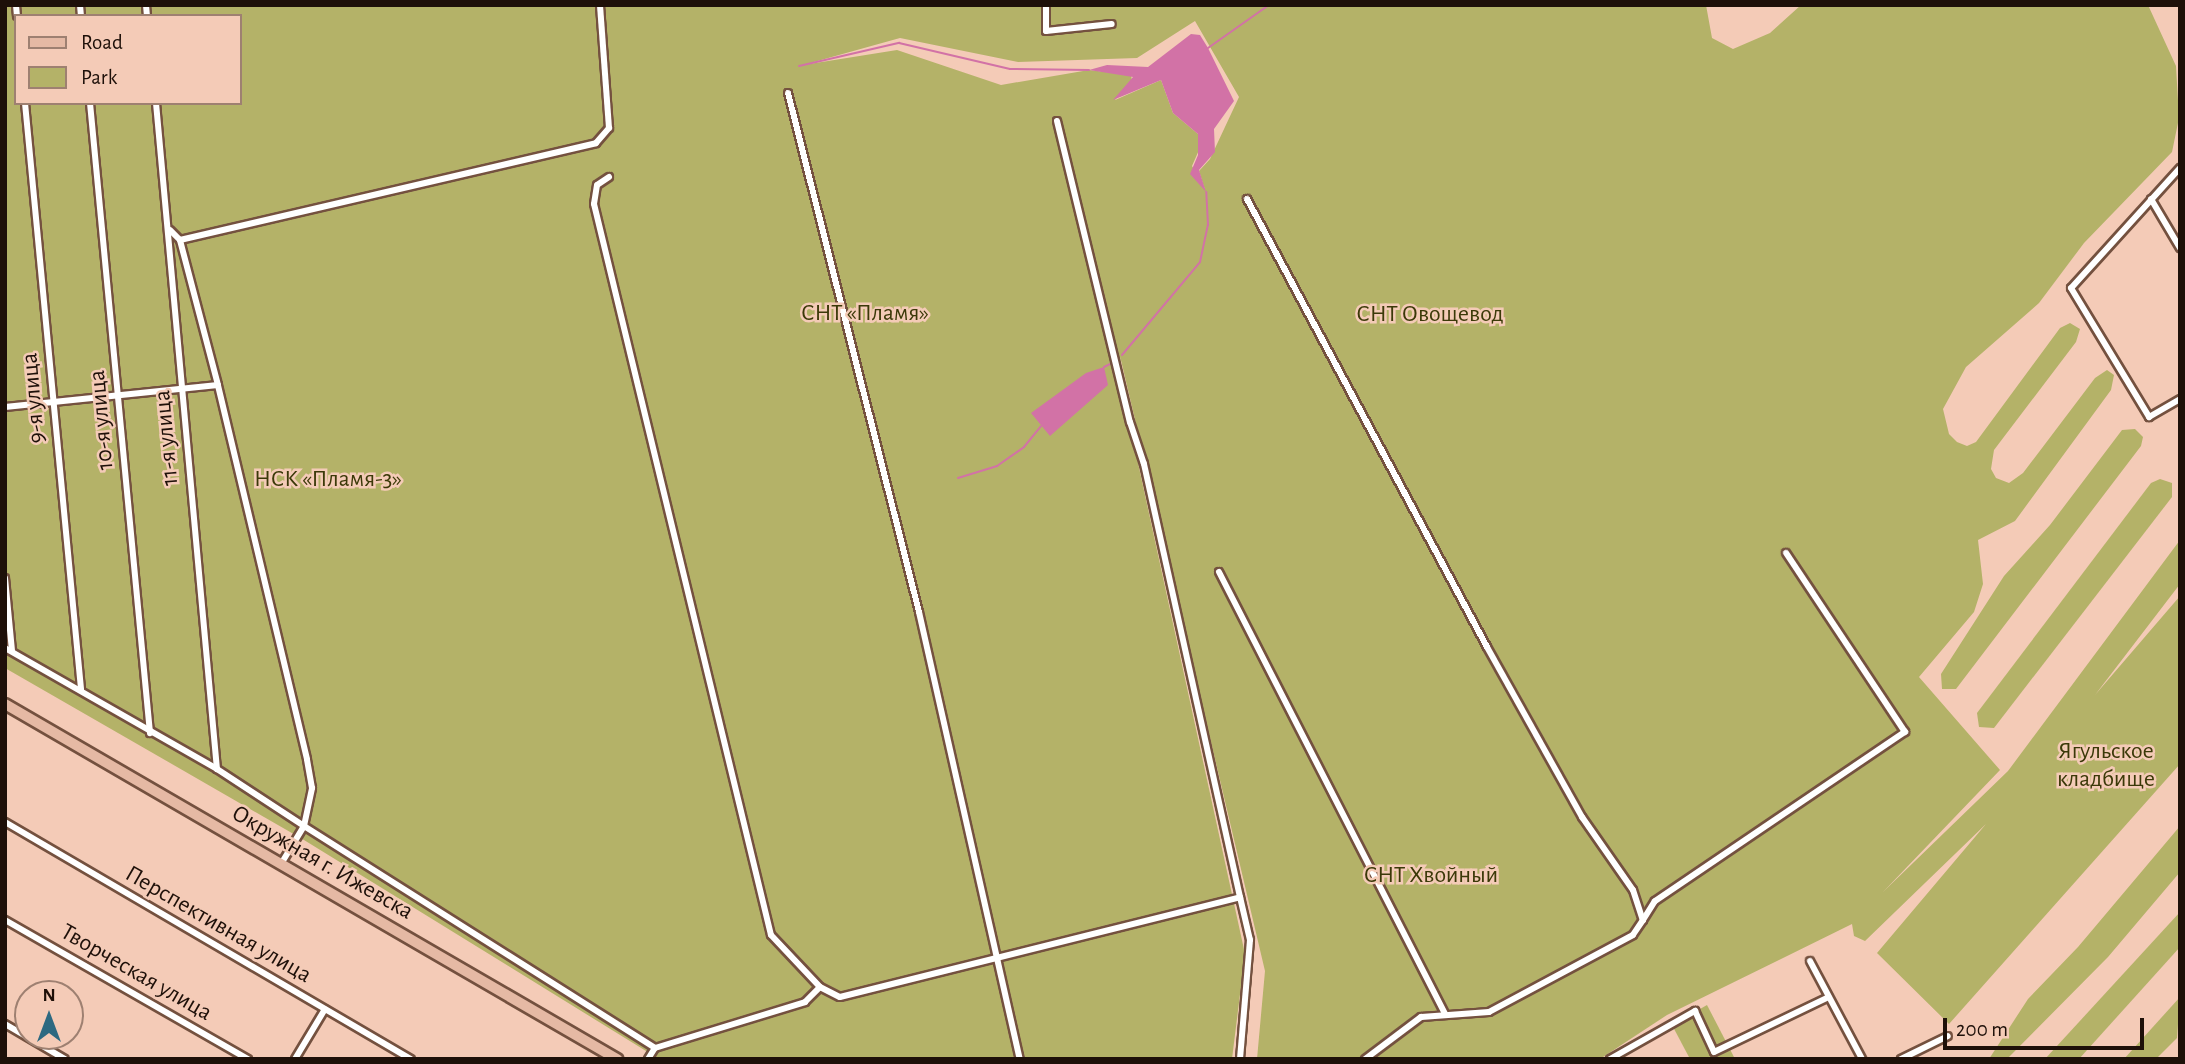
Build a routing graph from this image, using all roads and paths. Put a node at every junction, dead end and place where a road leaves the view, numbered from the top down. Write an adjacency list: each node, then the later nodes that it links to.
1 (600, 5): 14 (street)
2 (1046, 5): 3 (street)
3 (1112, 24)
4 (788, 93): 36 (street)
5 (25, 105): 20 (street, 9-я улица)
6 (90, 105): 18 (street, 10-я улица)
7 (156, 105): 13 (street, 11-я улица)
8 (1057, 121): 33 (street)
9 (2180, 168): 12 (street)
10 (609, 177): 38 (street)
11 (1247, 199): 34 (street)
12 (2151, 199): 15 (street); 19 (street)
13 (170, 230): 14 (street); 17 (street, 11-я улица)
14 (180, 240): 16 (street)
15 (2180, 248)
16 (218, 385): 17 (street); 31 (street)
17 (181, 388): 18 (street); 29 (street, 11-я улица)
18 (119, 396): 20 (street); 28 (street, 10-я улица)
19 (2180, 398)
20 (54, 402): 21 (street); 26 (street, 9-я улица)
21 (5, 407)
22 (1786, 553): 34 (street)
23 (1219, 572): 41 (street)
24 (5, 578): 25 (street)
25 (8, 650): 26 (street)
26 (81, 689): 28 (street)
27 (5, 704): 32 (main road, Окружная г. Ижевска)
28 (150, 733): 29 (street)
29 (217, 769): 31 (street)
30 (5, 822): 40 (street, Перспективная улица)
31 (304, 825): 32 (street); 44 (street)
32 (281, 864): 51 (main road, Окружная г. Ижевска)
33 (1241, 897): 36 (street); 54 (street)
34 (1643, 919): 41 (street)
35 (5, 920): 48 (street, Творческая улица)
36 (996, 959): 38 (street); 53 (street)
37 (1810, 961): 39 (street)
38 (820, 987): 44 (street)
39 (1829, 997): 45 (street); 57 (street)
40 (325, 1009): 49 (street); 50 (street, Перспективная улица)
41 (1445, 1013): 55 (street)
42 (5, 1024): 47 (street)
43 (1948, 1036): 58 (street)
44 (655, 1048): 52 (street)
45 (1716, 1055): 46 (street)
46 (1621, 1056): 56 (street)
47 (65, 1059)
48 (248, 1059)
49 (295, 1059)
50 (411, 1059)
51 (617, 1059)
52 (648, 1059)
53 (1020, 1059)
54 (1240, 1059)
55 (1365, 1059)
56 (1610, 1059)
57 (1862, 1059)
58 (1901, 1059)

